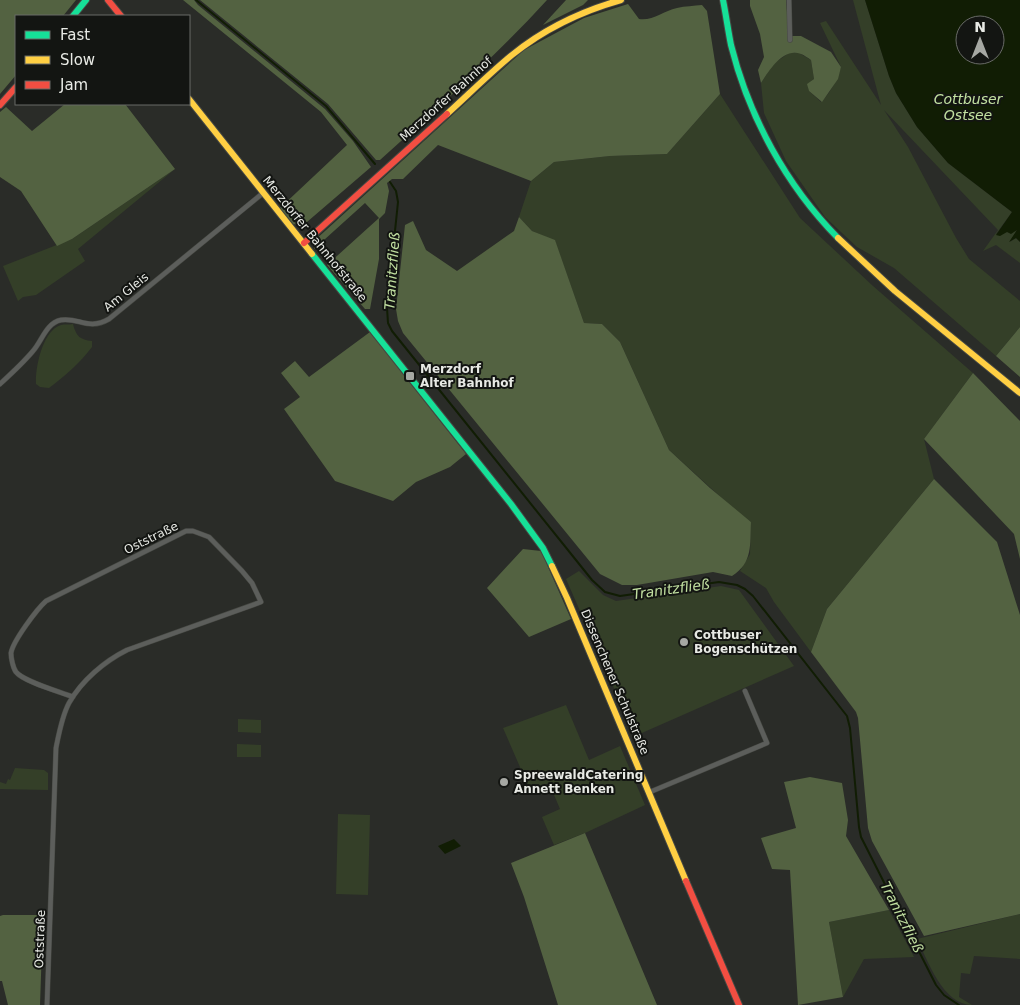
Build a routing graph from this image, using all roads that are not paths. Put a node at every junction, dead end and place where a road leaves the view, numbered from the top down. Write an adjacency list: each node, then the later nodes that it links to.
1 (86, 0): 6 (street)
2 (108, 0): 7 (street)
3 (622, 0): 13 (street, Merzdorfer Bahnhof)
4 (723, 0): 15 (street)
5 (789, 0): 8 (street)
6 (74, 15)
7 (120, 15)
8 (790, 40)
9 (15, 88): 11 (street)
10 (190, 100): 12 (street, Merzdorfer Bahnhofstraße)
11 (0, 105)
12 (263, 193): 13 (street, Merzdorfer Bahnhofstraße); 14 (street, Am Gleis)
13 (304, 243): 16 (street, Merzdorfer Bahnhofstraße)
14 (0, 384)
15 (1020, 393)
16 (498, 488): 19 (street, Dissenchener Schulstraße)
17 (745, 691): 19 (street)
18 (73, 698): 18 (street, Oststraße); 20 (street, Oststraße)
19 (650, 792): 21 (street, Dissenchener Schulstraße)
20 (47, 1005)
21 (739, 1005)

